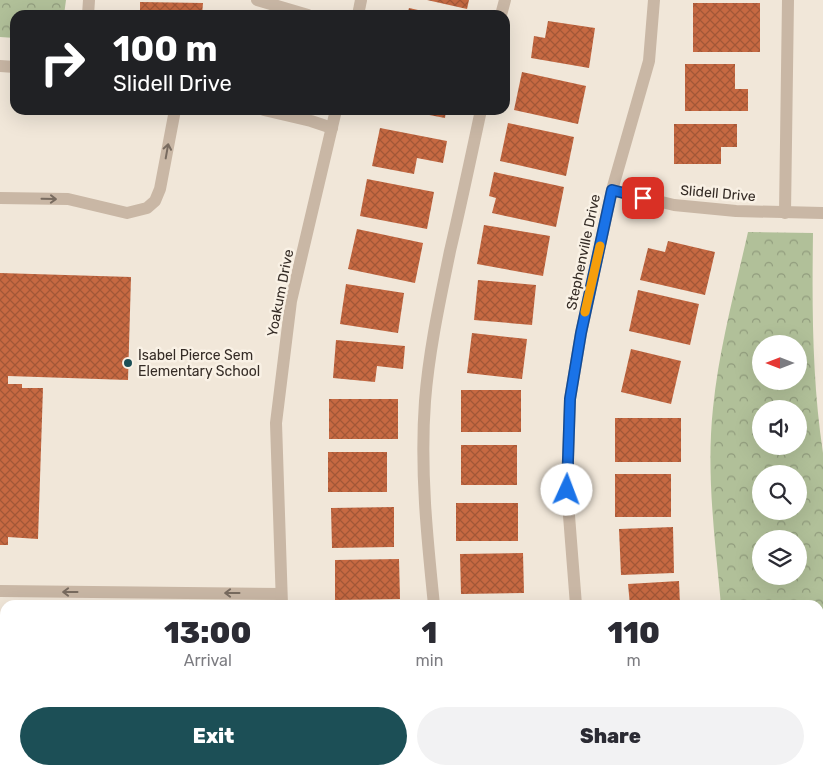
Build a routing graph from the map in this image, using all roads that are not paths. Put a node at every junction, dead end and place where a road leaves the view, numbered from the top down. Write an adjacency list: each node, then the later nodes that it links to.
1 (257, 0): 4 (street)
2 (654, 0): 10 (street, Stephenville Drive)
3 (788, 0): 12 (street)
4 (291, 10)
5 (173, 115): 11 (street, one-way to 5)
6 (285, 115): 9 (street)
7 (335, 115): 9 (street, Yoakum Drive)
8 (480, 115): 16 (street)
9 (332, 128): 15 (street, Yoakum Drive)
10 (612, 190): 12 (street, Slidell Drive); 17 (street, Stephenville Drive)
11 (0, 198)
12 (785, 212): 13 (street, Slidell Drive)
13 (823, 213)
14 (0, 591): 15 (street, one-way to 14)
15 (281, 599)
16 (434, 600)
17 (576, 600)

